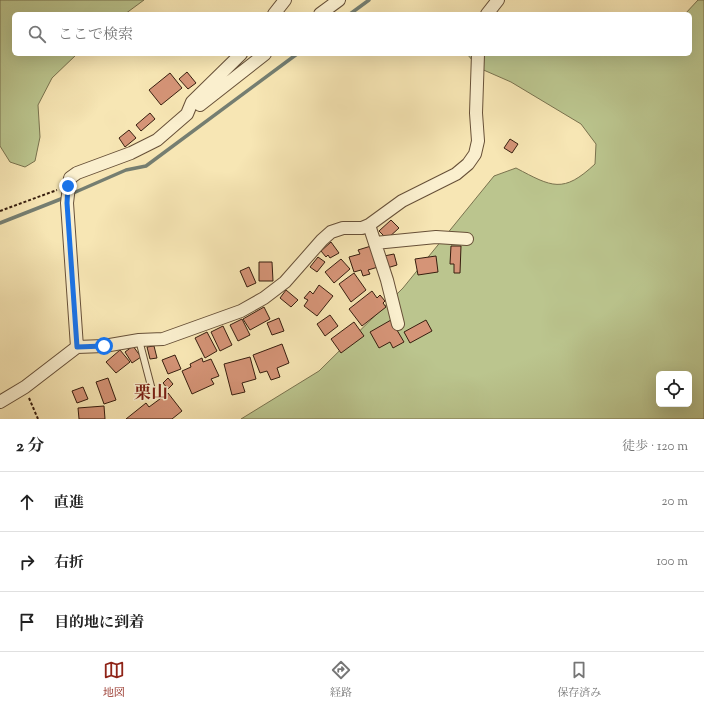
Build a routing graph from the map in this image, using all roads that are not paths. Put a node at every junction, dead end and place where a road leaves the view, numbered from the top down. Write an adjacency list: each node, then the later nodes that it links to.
1 (285, 0): 4 (street)
2 (339, 0): 5 (street)
3 (498, 0): 6 (street)
4 (276, 12)
5 (323, 12)
6 (489, 12)
7 (239, 56): 10 (street)
8 (262, 56): 10 (street)
9 (478, 56): 11 (street)
10 (187, 114): 16 (street)
11 (369, 225): 13 (street); 15 (street)
12 (467, 238): 13 (street)
13 (375, 243): 14 (street)
14 (398, 324)
15 (139, 340): 16 (street); 17 (lane)
16 (77, 347): 18 (street)
17 (152, 390)
18 (0, 402)

